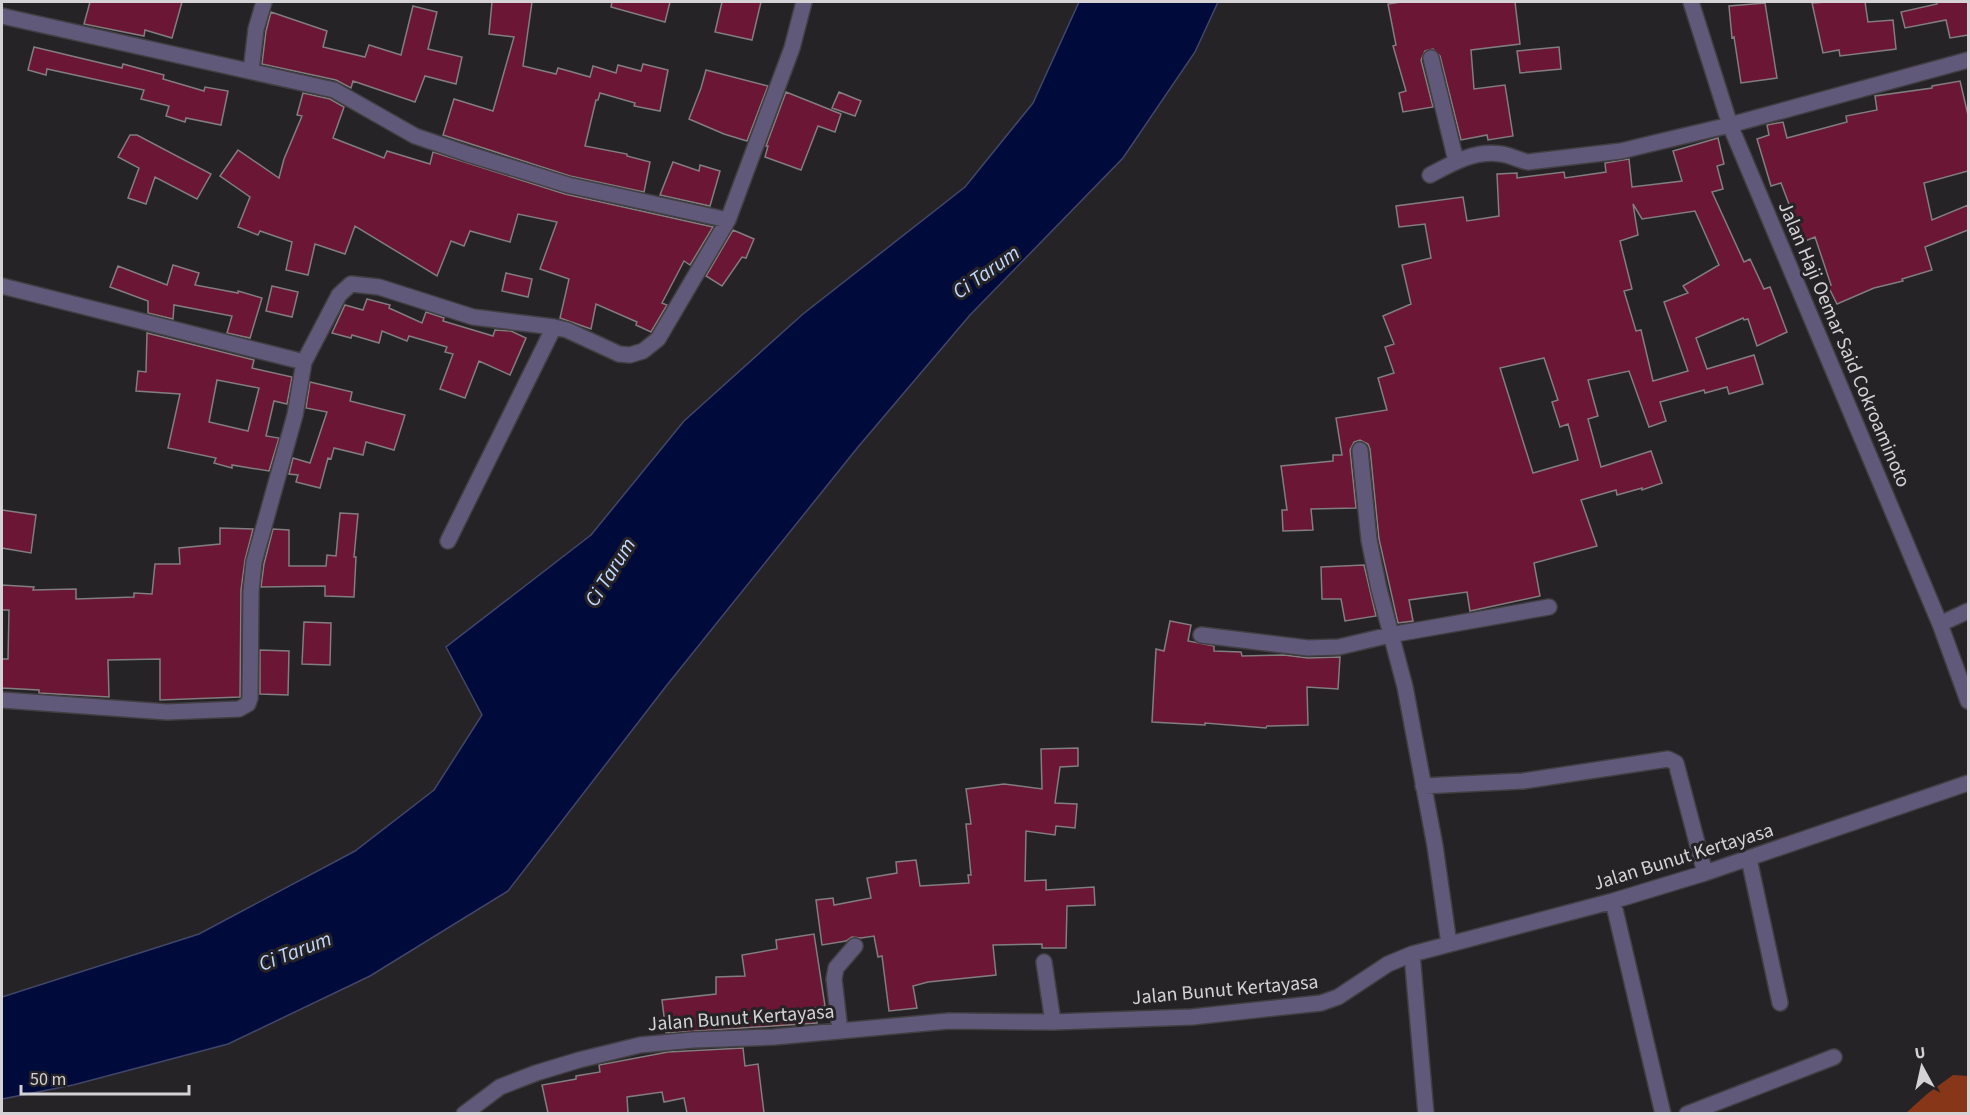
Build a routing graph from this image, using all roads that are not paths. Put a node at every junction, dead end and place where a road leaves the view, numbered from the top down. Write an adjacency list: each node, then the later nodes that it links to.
1 (264, 2): 7 (street)
2 (804, 2): 11 (street)
3 (1691, 2): 8 (street, Jalan Haji Oemar Said Cokroaminoto)
4 (2, 16): 7 (street)
5 (1431, 58): 9 (street)
6 (1968, 60): 8 (street)
7 (251, 71): 11 (street)
8 (1731, 125): 9 (street); 19 (street, Jalan Haji Oemar Said Cokroaminoto)
9 (1456, 161): 10 (street)
10 (1430, 175)
11 (728, 220): 13 (street)
12 (2, 286): 14 (street)
13 (554, 327): 14 (street); 16 (street)
14 (304, 362): 22 (street)
15 (1360, 450): 21 (street)
16 (448, 542)
17 (1549, 607): 21 (street)
18 (1968, 611): 19 (street)
19 (1940, 624): 23 (street, Jalan Haji Oemar Said Cokroaminoto)
20 (1201, 635): 21 (street)
21 (1390, 635): 25 (street)
22 (2, 700)
23 (1968, 701)
24 (1968, 783): 26 (street, Jalan Bunut Kertayasa)
25 (1423, 786): 27 (street); 29 (street)
26 (1749, 859): 27 (street, Jalan Bunut Kertayasa); 33 (street)
27 (1704, 873): 28 (street, Jalan Bunut Kertayasa)
28 (1613, 901): 29 (street, Jalan Bunut Kertayasa); 39 (street)
29 (1449, 944): 31 (street, Jalan Bunut Kertayasa)
30 (855, 946): 35 (street)
31 (1412, 954): 34 (street, Jalan Bunut Kertayasa); 38 (street)
32 (1044, 962): 34 (street)
33 (1780, 1002)
34 (1053, 1022): 35 (street, Jalan Bunut Kertayasa)
35 (840, 1031): 37 (street, Jalan Bunut Kertayasa)
36 (1834, 1057): 40 (street)
37 (464, 1113)
38 (1426, 1113)
39 (1663, 1113)
40 (1687, 1113)

